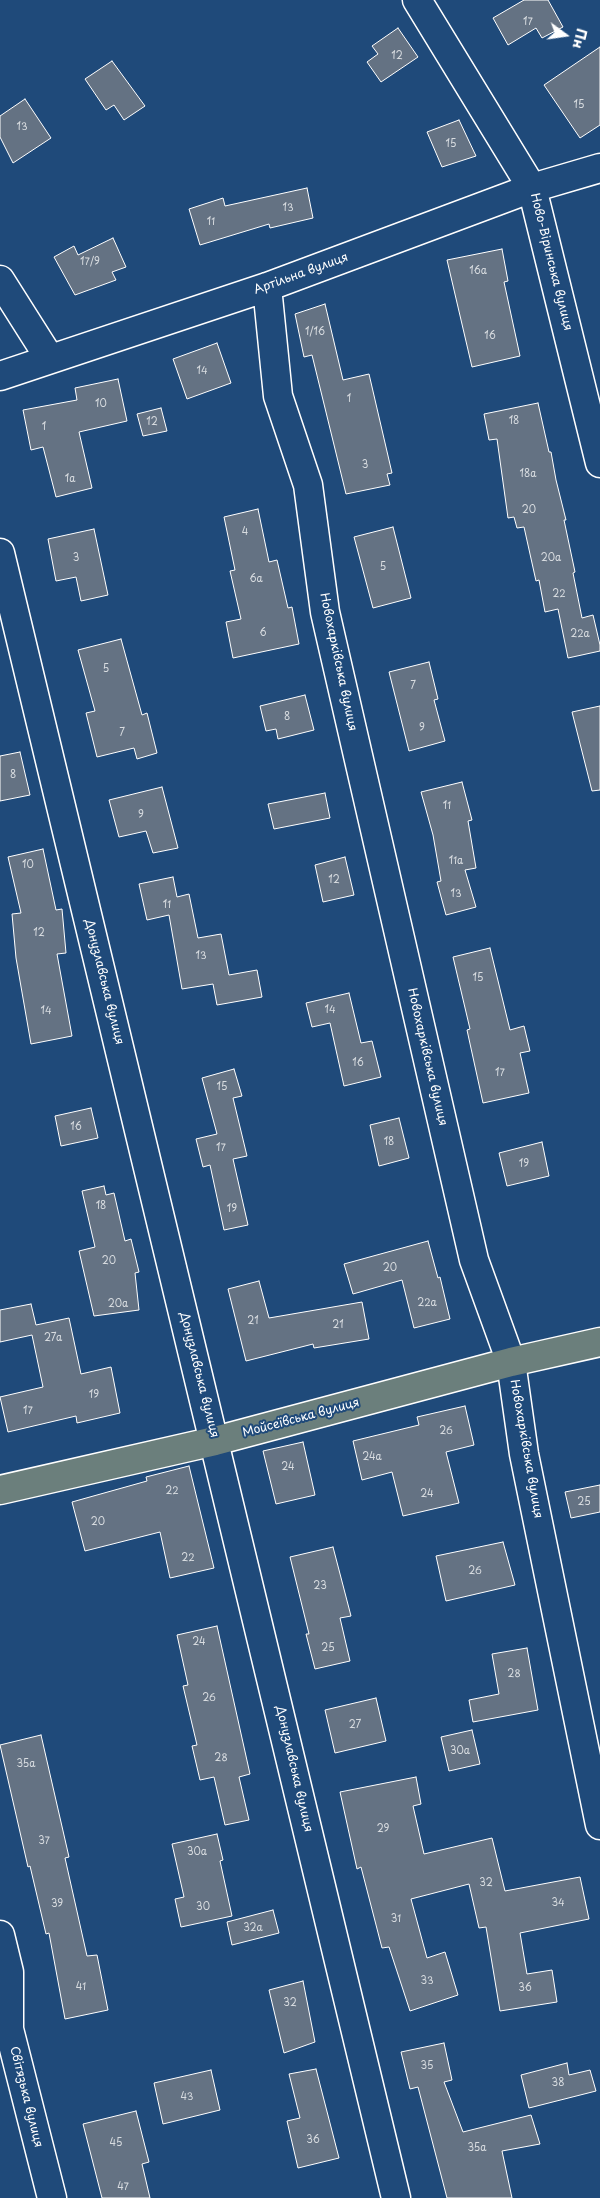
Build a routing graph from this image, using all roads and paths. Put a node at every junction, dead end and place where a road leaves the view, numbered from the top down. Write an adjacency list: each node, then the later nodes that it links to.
1 (417, 0): 3 (street, Ново-Віринська вулиця)
2 (600, 168): 3 (street, Артільна вулиця)
3 (532, 188): 5 (street, Артільна вулиця); 8 (street, Ново-Віринська вулиця)
4 (0, 280): 6 (street)
5 (267, 287): 6 (street, Артільна вулиця); 11 (street, Новохарківська вулиця)
6 (50, 359): 7 (street, Артільна вулиця)
7 (0, 376)
8 (599, 453)
9 (0, 553): 12 (street, Донузлавська вулиця)
10 (600, 1342): 11 (main road, Мойсеївська вулиця)
11 (511, 1362): 12 (main road, Мойсеївська вулиця); 14 (street, Новохарківська вулиця)
12 (215, 1441): 13 (main road, Мойсеївська вулиця); 17 (street, Донузлавська вулиця)
13 (0, 1490)
14 (600, 1825)
15 (0, 1935): 16 (street, Світязька вулиця)
16 (52, 2198)
17 (396, 2198)

